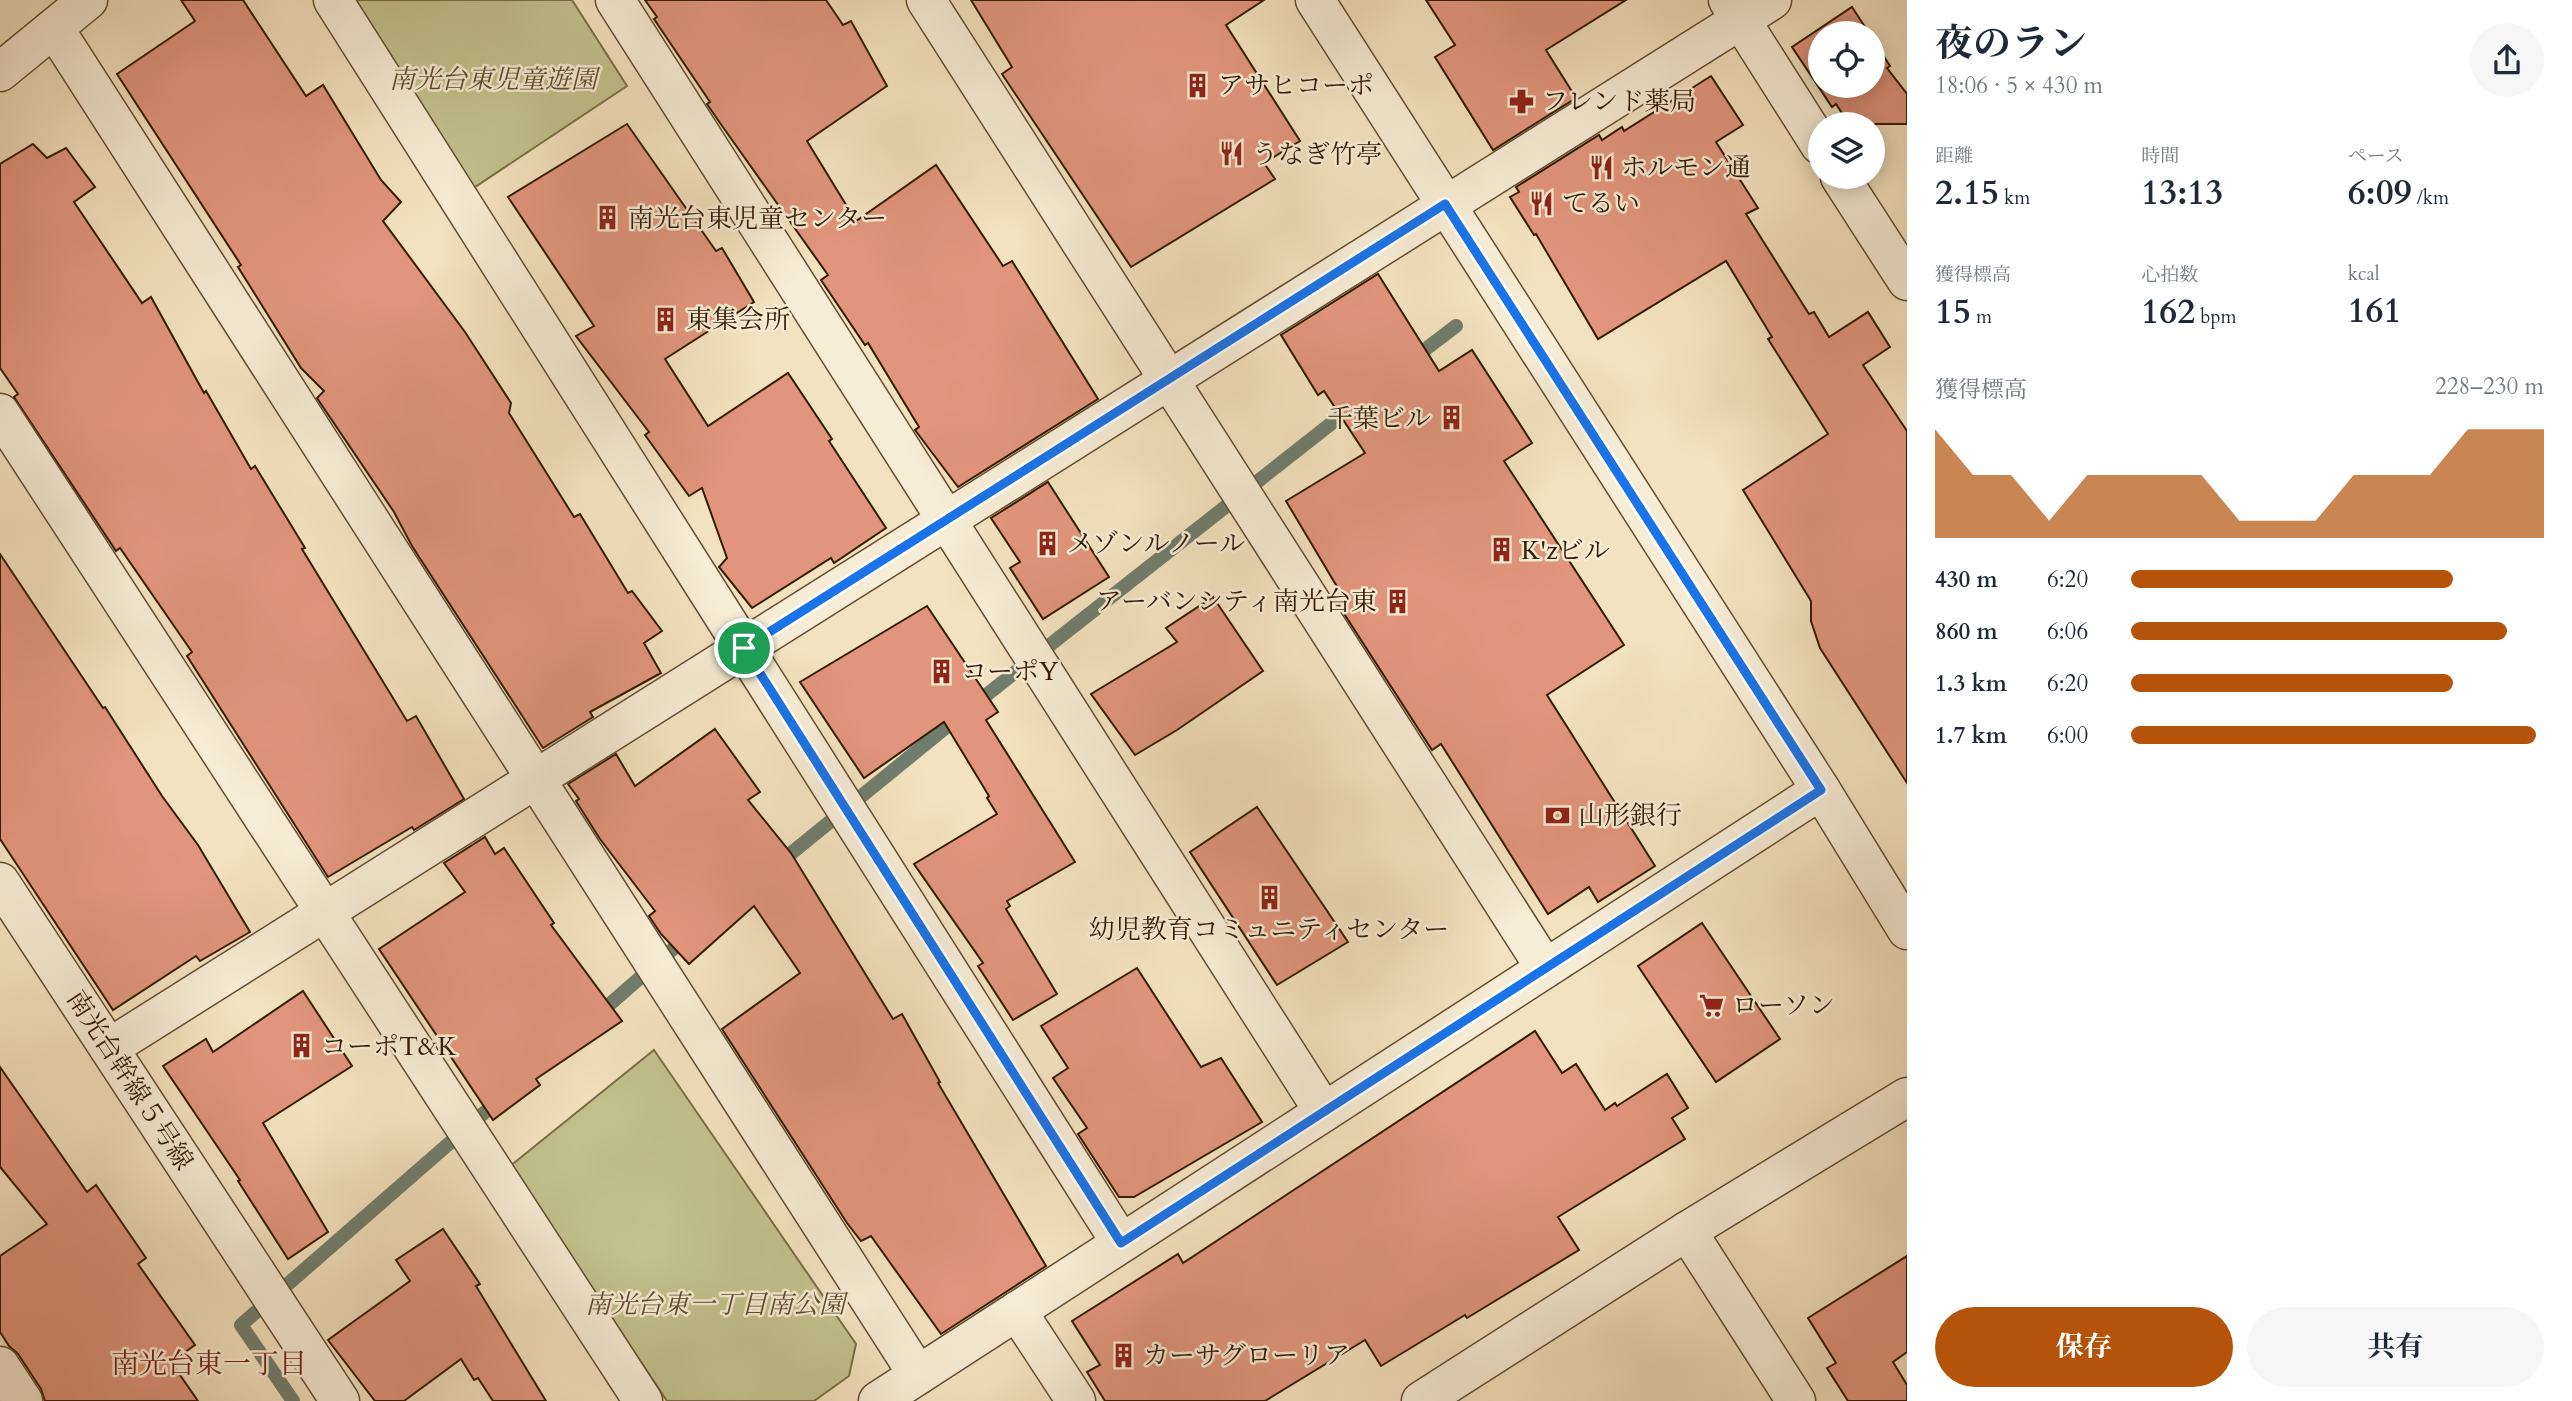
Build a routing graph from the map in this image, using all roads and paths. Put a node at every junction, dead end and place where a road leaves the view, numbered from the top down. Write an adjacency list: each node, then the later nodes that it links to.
1 (88, 0): 8 (street)
2 (333, 0): 17 (street)
3 (615, 0): 16 (street)
4 (926, 0): 14 (street)
5 (1315, 0): 12 (street)
6 (1772, 0): 7 (street)
7 (1734, 10): 10 (street); 12 (street)
8 (54, 28): 9 (street); 18 (street)
9 (0, 72)
10 (1808, 126)
11 (1848, 189): 13 (street)
12 (1445, 204): 14 (street); 19 (street)
13 (1907, 281)
14 (1169, 380): 16 (street); 23 (street)
15 (0, 413): 21 (street)
16 (946, 521): 17 (street); 26 (street)
17 (744, 648): 18 (street); 28 (street)
18 (536, 779): 21 (street); 31 (street)
19 (1821, 790): 22 (street); 23 (street)
20 (0, 883): 24 (street, 南光台幹線５号線)
21 (325, 912): 24 (street); 34 (street)
22 (1907, 930)
23 (1545, 968): 26 (street)
24 (109, 1048): 33 (street, 南光台幹線５号線)
25 (1907, 1097): 27 (street)
26 (1324, 1112): 28 (street)
27 (1687, 1231): 37 (street); 38 (street)
28 (1121, 1243): 29 (street)
29 (1017, 1311): 31 (street); 36 (street)
30 (0, 1366): 32 (street)
31 (918, 1375): 35 (street)
32 (23, 1401)
33 (340, 1401)
34 (643, 1401)
35 (878, 1401)
36 (1076, 1401)
37 (1421, 1401)
38 (1796, 1401)

